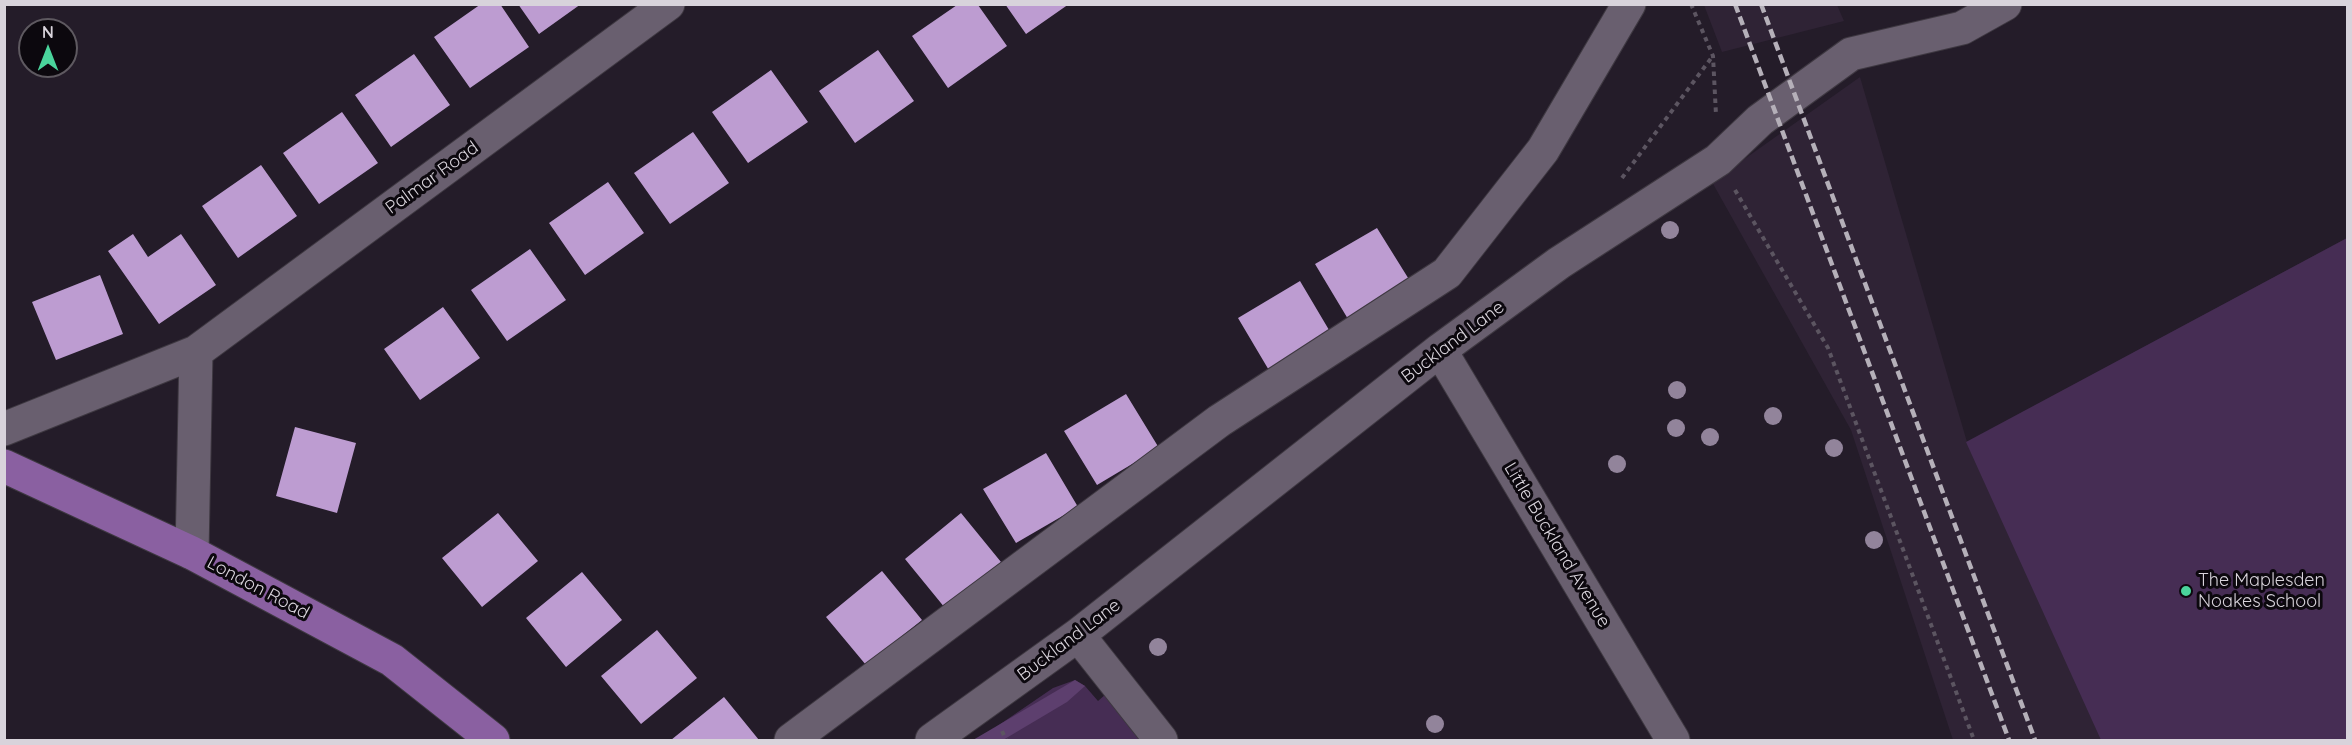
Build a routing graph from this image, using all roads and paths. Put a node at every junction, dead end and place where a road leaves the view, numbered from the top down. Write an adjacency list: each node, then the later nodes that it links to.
1 (668, 4): 9 (street, Palmar Road)
2 (1629, 4): 15 (street)
3 (1691, 4): 5 (path)
4 (2006, 4): 6 (street, Buckland Lane)
5 (1713, 56): 6 (path); 7 (path)
6 (1718, 160): 8 (street, Buckland Lane); 19 (path)
7 (1622, 178)
8 (1440, 350): 13 (street, Buckland Lane); 18 (street, Little Buckland Avenue)
9 (196, 352): 10 (street, Palmar Road); 12 (street)
10 (4, 429)
11 (4, 466): 12 (main road, London Road)
12 (192, 553): 14 (main road, London Road)
13 (1078, 635): 16 (street, Buckland Lane); 17 (street)
14 (493, 741)
15 (791, 741)
16 (932, 741)
17 (1161, 741)
18 (1673, 741)
19 (1974, 741)

